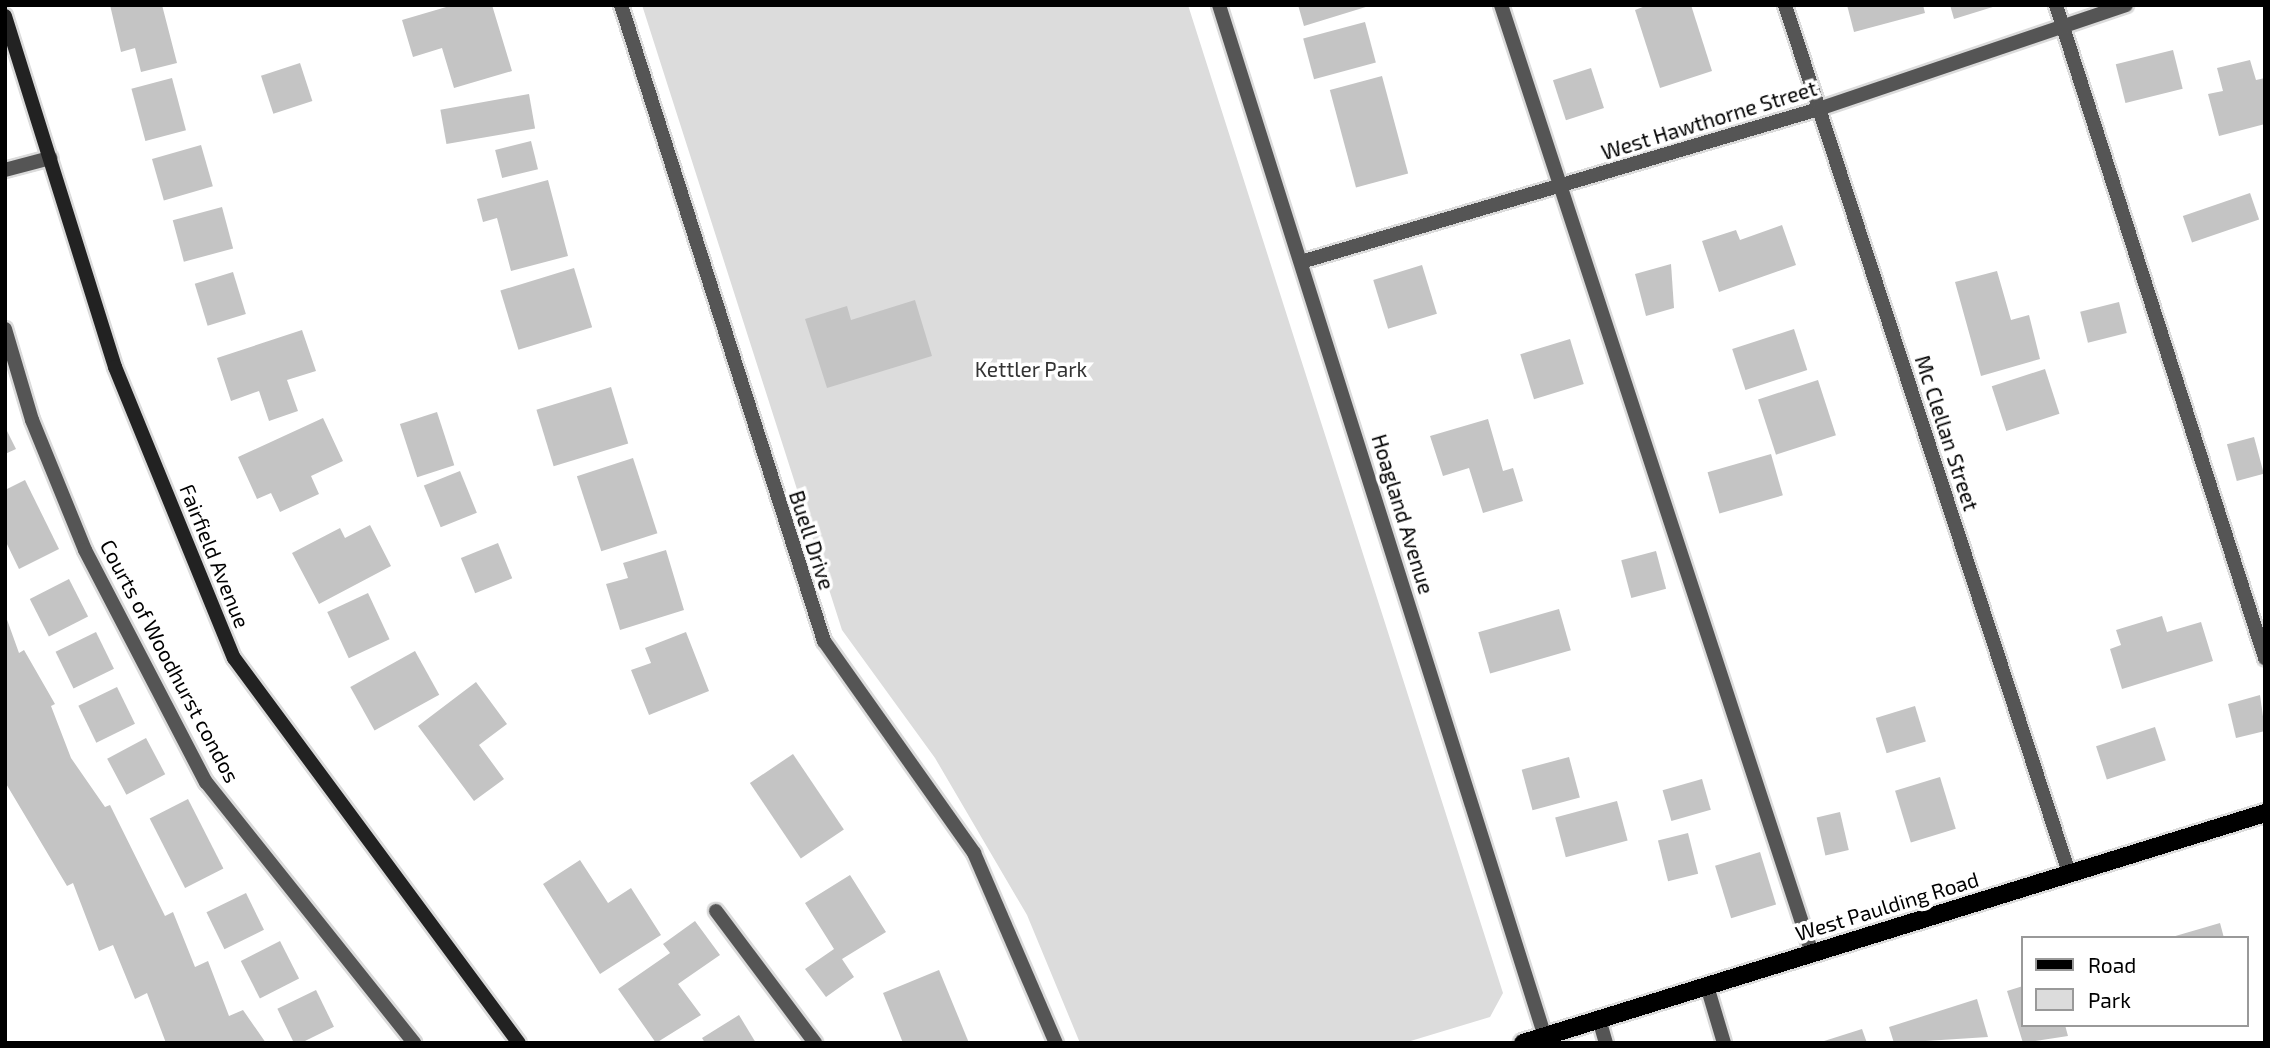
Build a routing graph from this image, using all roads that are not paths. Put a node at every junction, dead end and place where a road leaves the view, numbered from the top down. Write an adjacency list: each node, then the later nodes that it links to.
1 (621, 5): 26 (street, Buell Drive)
2 (1219, 5): 13 (street, Hoagland Avenue)
3 (1502, 5): 12 (street)
4 (1785, 5): 9 (street, Mc Clellan Street)
5 (2056, 5): 8 (street)
6 (2126, 5): 8 (street, West Hawthorne Street)
7 (5, 16): 10 (main road, Fairfield Avenue)
8 (2063, 25): 9 (street, West Hawthorne Street); 15 (street)
9 (1819, 109): 12 (street, West Hawthorne Street); 17 (street, Mc Clellan Street)
10 (50, 158): 11 (street); 24 (main road, Fairfield Avenue)
11 (5, 170)
12 (1563, 187): 13 (street, West Hawthorne Street); 19 (street)
13 (1301, 262): 22 (street, Hoagland Avenue)
14 (5, 329): 23 (street, Courts of Woodhurst condos)
15 (2265, 658)
16 (2265, 813): 17 (main road, West Paulding Road)
17 (2069, 873): 19 (main road, West Paulding Road)
18 (716, 911): 25 (street)
19 (1811, 953): 20 (main road, West Paulding Road)
20 (1707, 986): 21 (main road, West Paulding Road); 29 (street)
21 (1599, 1019): 22 (main road, West Paulding Road); 28 (street)
22 (1546, 1040): 27 (main road, West Paulding Road)
23 (414, 1043)
24 (519, 1043)
25 (814, 1043)
26 (1056, 1043)
27 (1523, 1043)
28 (1606, 1043)
29 (1724, 1043)

